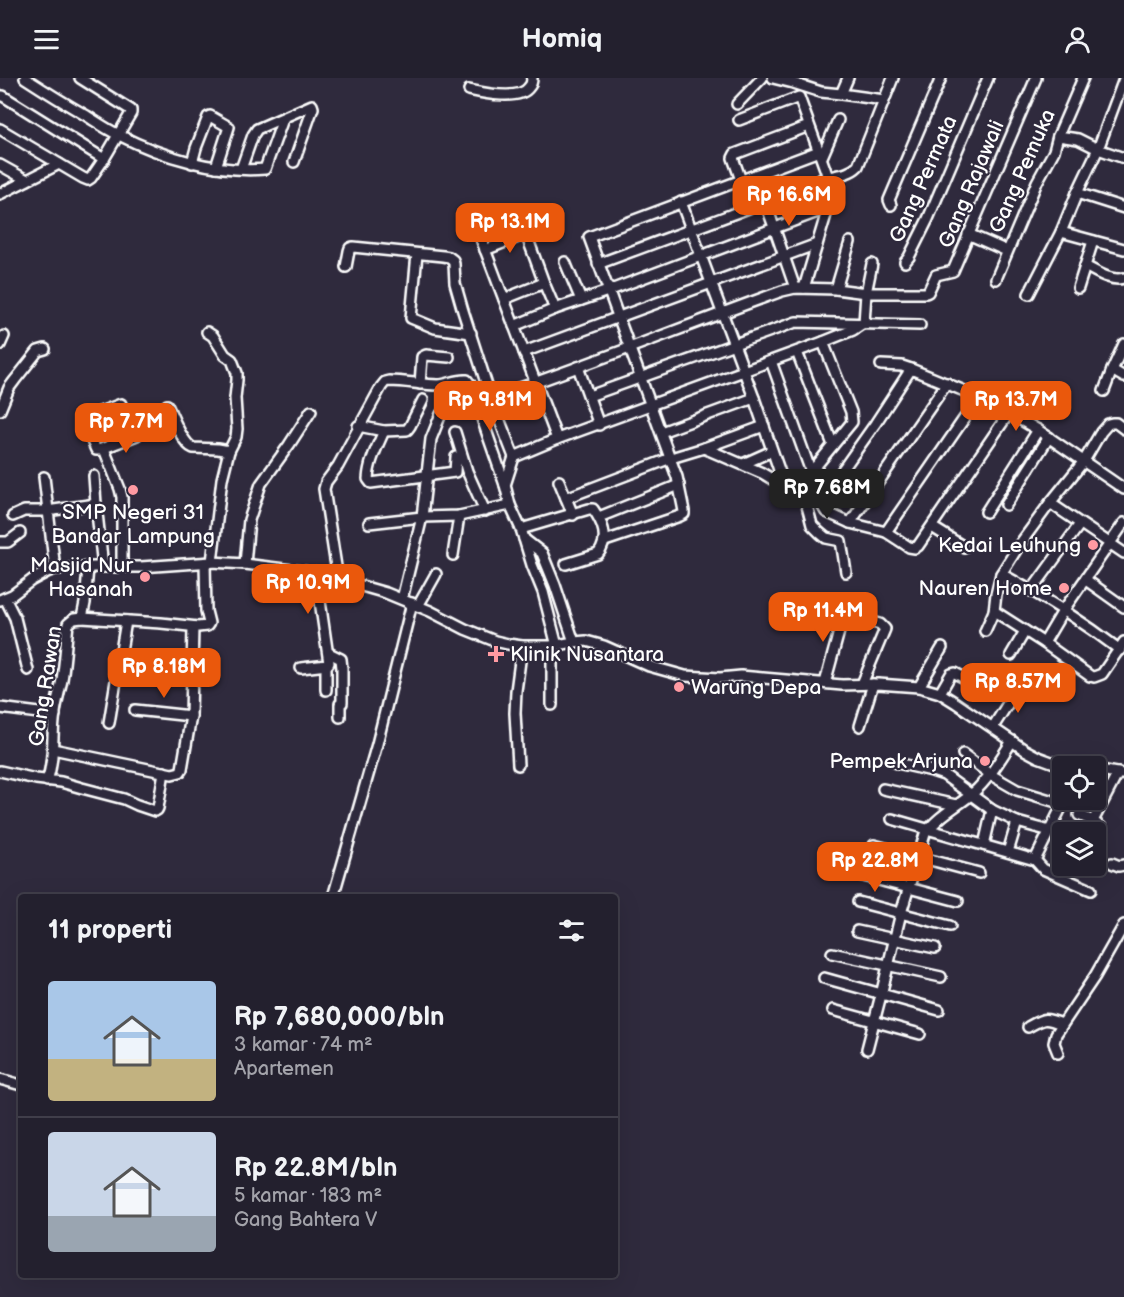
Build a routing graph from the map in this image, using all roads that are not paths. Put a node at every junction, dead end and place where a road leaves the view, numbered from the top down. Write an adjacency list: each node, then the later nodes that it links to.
1 (25, 78): 23 (street)
2 (80, 78): 23 (street)
3 (532, 78): 13 (street)
4 (762, 78): 17 (street)
5 (772, 78): 14 (street)
6 (848, 78): 14 (street)
7 (893, 78): 16 (street)
8 (940, 78): 44 (street)
9 (988, 78): 64 (street, Gang Permata)
10 (1036, 78): 53 (street, Gang Rajawali)
11 (1083, 78): 24 (street, Gang Pemuka)
12 (1124, 79): 25 (street)
13 (469, 90)
14 (841, 93): 16 (street)
15 (0, 96): 28 (street)
16 (884, 100): 36 (street)
17 (737, 104)
18 (283, 118): 30 (street); 34 (street); 34 (street)
19 (739, 120): 21 (street)
20 (838, 120): 26 (street)
21 (809, 126): 26 (street); 39 (street)
22 (0, 129): 31 (street)
23 (118, 135): 28 (street); 29 (street)
24 (1058, 136): 25 (street); 59 (street, Gang Pemuka)
25 (1098, 149): 27 (street); 40 (street)
26 (821, 154): 35 (street); 37 (street)
27 (1124, 158)
28 (104, 159): 31 (street)
29 (192, 162): 33 (street); 33 (street)
30 (294, 162)
31 (58, 164): 38 (street)
32 (0, 165): 38 (street)
33 (216, 167): 34 (street)
34 (241, 169)
35 (756, 175): 39 (street); 43 (street)
36 (838, 175): 37 (street); 45 (street)
37 (828, 177): 43 (street)
38 (27, 180): 41 (street)
39 (741, 180): 42 (street)
40 (1077, 193): 46 (street); 51 (street)
41 (0, 194)
42 (681, 202): 50 (street); 65 (street)
43 (766, 202): 49 (street); 50 (street)
44 (891, 205)
45 (828, 208): 49 (street); 56 (street)
46 (1124, 208)
47 (475, 223): 57 (street)
48 (536, 228): 52 (street)
49 (776, 228): 61 (street); 62 (street)
50 (691, 229): 61 (street); 65 (street)
51 (1061, 232): 54 (street); 78 (street)
52 (526, 234): 57 (street); 71 (street)
53 (968, 234): 59 (street); 77 (street, Gang Rajawali)
54 (1093, 241): 58 (street); 67 (street)
55 (849, 242): 75 (street)
56 (817, 244): 62 (street); 73 (street)
57 (485, 249): 79 (street)
58 (1124, 249)
59 (1007, 251): 70 (street, Gang Pemuka)
60 (417, 254): 68 (street); 88 (street); 88 (street)
61 (701, 256): 72 (street); 76 (street)
62 (785, 256): 72 (street); 73 (street)
63 (565, 262): 80 (street)
64 (905, 262)
65 (598, 264): 76 (street)
66 (872, 264): 77 (street)
67 (1085, 266): 69 (street); 74 (street)
68 (346, 267)
69 (1124, 278)
70 (996, 279)
71 (544, 283): 79 (street); 81 (street)
72 (711, 283): 82 (street); 83 (street)
73 (800, 288): 75 (street); 82 (street)
74 (1078, 288)
75 (836, 289): 77 (street)
76 (608, 291): 80 (street); 83 (street)
77 (866, 293): 84 (street)
78 (1029, 294)
79 (504, 299): 86 (street)
80 (581, 300): 81 (street)
81 (555, 309): 86 (street)
82 (723, 312): 90 (street); 92 (street)
83 (618, 316): 92 (street); 94 (street)
84 (863, 324): 85 (street); 89 (street); 90 (street)
85 (921, 325)
86 (514, 326): 94 (street)
87 (207, 332): 135 (street)
88 (471, 333): 111 (street)
89 (824, 342): 95 (street); 132 (street)
90 (734, 344): 102 (street); 104 (street)
91 (1124, 344): 101 (street)
92 (629, 347): 99 (street); 104 (street)
93 (45, 349): 117 (street)
94 (524, 352): 105 (street)
95 (797, 352): 97 (street); 132 (street)
96 (449, 357): 107 (street)
97 (771, 361): 102 (street); 142 (street)
98 (881, 365): 100 (street)
99 (578, 367): 105 (street); 109 (street)
100 (911, 369): 106 (street); 165 (street)
101 (1112, 370): 103 (street); 108 (street)
102 (743, 371): 112 (street); 116 (street)
103 (1124, 377)
104 (641, 378): 109 (street); 116 (street)
105 (536, 383): 111 (street); 131 (street)
106 (947, 383): 110 (street); 165 (street)
107 (420, 384): 122 (street); 147 (street)
108 (1104, 391)
109 (589, 396): 121 (street)
110 (979, 397): 119 (street); 170 (street)
111 (491, 398): 138 (street)
112 (754, 398): 123 (street); 128 (street)
113 (423, 400): 126 (street)
114 (121, 404): 134 (street)
115 (167, 405): 135 (street)
116 (651, 405): 121 (street); 128 (street)
117 (0, 408)
118 (311, 411): 180 (street)
119 (1009, 413): 125 (street); 168 (street)
120 (441, 414): 143 (street)
121 (599, 425): 131 (street)
122 (358, 426): 126 (street); 190 (street)
123 (764, 426): 133 (street); 136 (street)
124 (1124, 429): 140 (street)
125 (1038, 430): 130 (street); 158 (street)
126 (384, 431): 143 (street)
127 (455, 432): 157 (street)
128 (661, 432): 139 (street)
129 (137, 435): 134 (street)
130 (1049, 437): 140 (street); 155 (street)
131 (557, 440): 138 (street)
132 (833, 446): 142 (street)
133 (704, 448): 139 (street); 141 (street)
134 (104, 449): 183 (street)
135 (229, 451): 179 (street)
136 (772, 451): 141 (street); 149 (street)
137 (456, 457): 143 (street)
138 (514, 457): 147 (street)
139 (671, 458): 148 (street); 151 (street)
140 (1084, 461): 150 (street); 152 (street)
141 (743, 464): 149 (street)
142 (811, 472): 149 (street)
143 (427, 475): 162 (street)
144 (94, 476): 153 (street)
145 (44, 477): 156 (street)
146 (559, 481): 151 (street)
147 (505, 485): 154 (street)
148 (679, 485): 163 (street); 173 (street)
149 (789, 488): 186 (street)
150 (1124, 489)
151 (566, 498): 159 (street)
152 (1050, 503): 167 (street); 189 (street)
153 (96, 504): 156 (street); 182 (street)
154 (510, 505): 157 (street); 169 (street)
155 (1006, 505)
156 (47, 510): 160 (street); 185 (street)
157 (485, 511): 161 (street)
158 (986, 512)
159 (573, 515): 163 (street); 169 (street)
160 (13, 516)
161 (459, 516): 162 (street); 178 (street)
162 (422, 517): 164 (street); 194 (street)
163 (599, 517): 173 (street)
164 (369, 523)
165 (850, 523): 170 (street)
166 (1124, 523): 175 (street)
167 (1080, 524): 175 (street); 192 (street)
168 (932, 527): 170 (street); 176 (street)
169 (522, 528): 172 (street)
170 (886, 532)
171 (20, 533): 174 (street)
172 (524, 538): 204 (street); 207 (street)
173 (605, 541): 181 (street)
174 (0, 542)
175 (1109, 544): 177 (street); 191 (street)
176 (964, 547)
177 (1124, 553)
178 (453, 555)
179 (208, 563): 180 (street); 183 (street); 201 (street)
180 (245, 564): 187 (street)
181 (566, 564)
182 (103, 567): 183 (street); 184 (street)
183 (122, 567)
184 (88, 568): 185 (street); 199 (street, Gang Rawan)
185 (55, 569): 193 (street)
186 (846, 572)
187 (318, 573): 190 (street); 210 (street)
188 (436, 574): 195 (street)
189 (1001, 574): 192 (street); 197 (street)
190 (338, 579): 194 (street)
191 (1086, 580): 196 (street); 198 (street)
192 (1032, 590): 198 (street)
193 (2, 599): 214 (street)
194 (402, 599): 195 (street)
195 (415, 605): 206 (street); 265 (street)
196 (1124, 606)
197 (994, 611): 202 (street); 203 (street)
198 (1063, 611): 205 (street); 208 (street)
199 (82, 618): 200 (street); 226 (street, Gang Rawan)
200 (126, 621): 201 (street); 229 (street)
201 (193, 627): 227 (street)
202 (985, 631)
203 (1025, 631): 205 (street); 211 (street)
204 (574, 642): 207 (street); 215 (street)
205 (1044, 643): 208 (street)
206 (522, 646): 207 (street); 237 (street)
207 (555, 646): 223 (street)
208 (1122, 646)
209 (942, 648): 219 (street)
210 (329, 653): 212 (street); 228 (street)
211 (1011, 655)
212 (326, 665): 213 (street); 221 (street)
213 (301, 668)
214 (28, 670)
215 (825, 683): 216 (street); 216 (street)
216 (862, 684): 217 (street)
217 (873, 684): 219 (street); 230 (street)
218 (1016, 686): 231 (street)
219 (919, 687): 222 (street)
220 (983, 688): 222 (street)
221 (326, 690)
222 (940, 693): 231 (street)
223 (552, 705)
224 (0, 708): 226 (street)
225 (135, 710): 227 (street)
226 (55, 715): 233 (street, Gang Rawan)
227 (190, 716): 240 (street)
228 (340, 717)
229 (109, 723)
230 (860, 726)
231 (993, 727): 232 (street)
232 (1012, 741): 235 (street); 242 (street)
233 (53, 749): 240 (street); 243 (street, Gang Rawan)
234 (963, 754): 242 (street)
235 (1052, 761)
236 (897, 763): 245 (street)
237 (518, 765)
238 (0, 771): 243 (street)
239 (1106, 771): 241 (street)
240 (164, 772): 243 (street)
241 (1121, 774): 250 (street)
242 (991, 775): 245 (street); 253 (street)
243 (47, 781)
244 (883, 789): 246 (street)
245 (971, 794): 246 (street); 247 (street)
246 (956, 805): 252 (street)
247 (992, 810): 251 (street); 255 (street)
248 (1079, 815): 250 (street)
249 (892, 819): 252 (street)
250 (1093, 821)
251 (1017, 822): 253 (street); 256 (street)
252 (928, 829): 255 (street); 257 (street)
253 (1050, 831): 258 (street)
254 (874, 845): 257 (street)
255 (984, 845): 256 (street)
256 (1008, 852): 258 (street)
257 (919, 856): 262 (street); 263 (street)
258 (1035, 860): 264 (street)
259 (1112, 863): 260 (street)
260 (1124, 865)
261 (848, 872): 263 (street)
262 (979, 873)
263 (908, 887): 266 (street); 268 (street)
264 (1091, 890)
265 (334, 894)
266 (958, 901)
267 (858, 902): 268 (street)
268 (901, 913): 270 (street); 272 (street)
269 (1124, 925): 282 (street)
270 (950, 926)
271 (857, 931): 272 (street)
272 (894, 940): 273 (street); 275 (street)
273 (935, 948)
274 (832, 953): 275 (street)
275 (887, 966): 276 (street); 278 (street)
276 (941, 977)
277 (824, 978): 278 (street)
278 (881, 995): 280 (street); 281 (street)
279 (833, 1010): 281 (street)
280 (939, 1010)
281 (875, 1021): 284 (street); 285 (street)
282 (1062, 1024): 283 (street); 286 (street)
283 (1028, 1027)
284 (920, 1034)
285 (867, 1049)
286 (1058, 1053)
287 (0, 1080): 288 (street)
288 (18, 1084)

